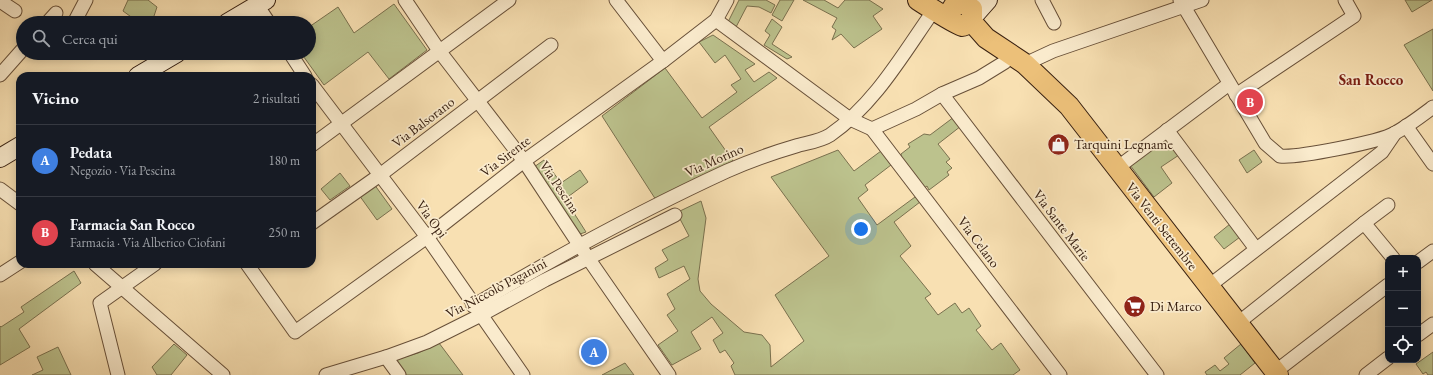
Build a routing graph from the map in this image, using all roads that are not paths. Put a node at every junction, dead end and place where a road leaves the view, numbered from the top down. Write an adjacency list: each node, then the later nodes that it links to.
1 (86, 0): 15 (street)
2 (405, 0): 21 (street, Via Pescina)
3 (509, 0): 21 (street)
4 (616, 0): 25 (street)
5 (727, 0): 18 (street, Via Sirente)
6 (987, 0): 14 (street)
7 (1042, 0): 19 (street)
8 (1202, 0): 12 (street)
9 (1345, 0): 32 (street)
10 (0, 2): 13 (street)
11 (261, 2): 16 (street); 17 (street)
12 (1181, 3): 27 (street); 32 (street)
13 (15, 11)
14 (952, 13): 26 (main road, Via Venti Settembre); 27 (main road, Via Venti Settembre); 37 (street, Via Morino)
15 (78, 16)
16 (238, 16)
17 (266, 16)
18 (716, 20): 25 (street, Via Sirente); 37 (street)
19 (1054, 23)
20 (552, 46): 35 (street, Via Balsorano)
21 (440, 52): 35 (street, Via Pescina); 38 (street)
22 (16, 57): 30 (street)
23 (165, 60): 28 (street)
24 (295, 60): 29 (street)
25 (663, 61): 46 (street, Via Sirente)
26 (1005, 62): 31 (main road, Via Venti Settembre); 34 (street)
27 (1025, 64): 31 (main road, Via Venti Settembre)
28 (145, 72)
29 (303, 72)
30 (0, 75)
31 (1042, 80): 48 (main road, Via Venti Settembre)
32 (1232, 90): 41 (street); 42 (street)
33 (316, 91): 38 (street, Via Opi)
34 (942, 94): 40 (street); 85 (street, Via Sante Marie)
35 (477, 101): 46 (street, Via Pescina); 49 (street, Via Balsorano)
36 (1433, 107): 39 (street)
37 (850, 119): 40 (street); 57 (street, Via Morino)
38 (340, 124): 43 (street); 49 (street, Via Opi)
39 (1406, 126): 42 (street); 47 (street)
40 (872, 129): 84 (street, Via Celano)
41 (1167, 130): 48 (street); 58 (street)
42 (1394, 133): 58 (street)
43 (316, 142)
44 (16, 148): 45 (street)
45 (0, 158)
46 (524, 161): 56 (street, Via Sirente); 57 (street, Via Pescina)
47 (1433, 164)
48 (1117, 168): 68 (main road, Via Venti Settembre)
49 (380, 175): 54 (street, Via Balsorano); 56 (street, Via Opi)
50 (0, 189): 51 (street)
51 (16, 201)
52 (1388, 205): 55 (street)
53 (675, 215): 61 (street, Via Niccolò Paganini)
54 (316, 220)
55 (1364, 223): 60 (street); 72 (street)
56 (427, 237): 66 (street, Via Sirente); 71 (street, Via Opi)
57 (579, 244): 61 (street, Via Pescina); 71 (street, Via Morino)
58 (1256, 249): 68 (street)
59 (1433, 251): 62 (street)
60 (1391, 255)
61 (588, 258): 71 (street, Via Niccolò Paganini); 83 (street, Via Pescina)
62 (1421, 260)
63 (16, 265): 67 (street)
64 (100, 268): 69 (street)
65 (150, 268): 69 (street)
66 (250, 268)
67 (0, 275)
68 (1209, 286): 72 (main road, Via Venti Settembre)
69 (124, 287): 78 (street); 79 (street)
70 (1385, 287): 77 (street)
71 (477, 310): 75 (street, Via Niccolò Paganini); 82 (street, Via Opi)
72 (1238, 323): 77 (main road, Via Venti Settembre)
73 (1433, 324): 74 (street)
74 (1421, 333)
75 (386, 357): 80 (street, Via Niccolò Paganini); 81 (street)
76 (1385, 360): 86 (street)
77 (1276, 373)
78 (118, 375)
79 (223, 375)
80 (326, 375)
81 (399, 375)
82 (522, 375)
83 (669, 375)
84 (1060, 375)
85 (1157, 375)
86 (1366, 375)

